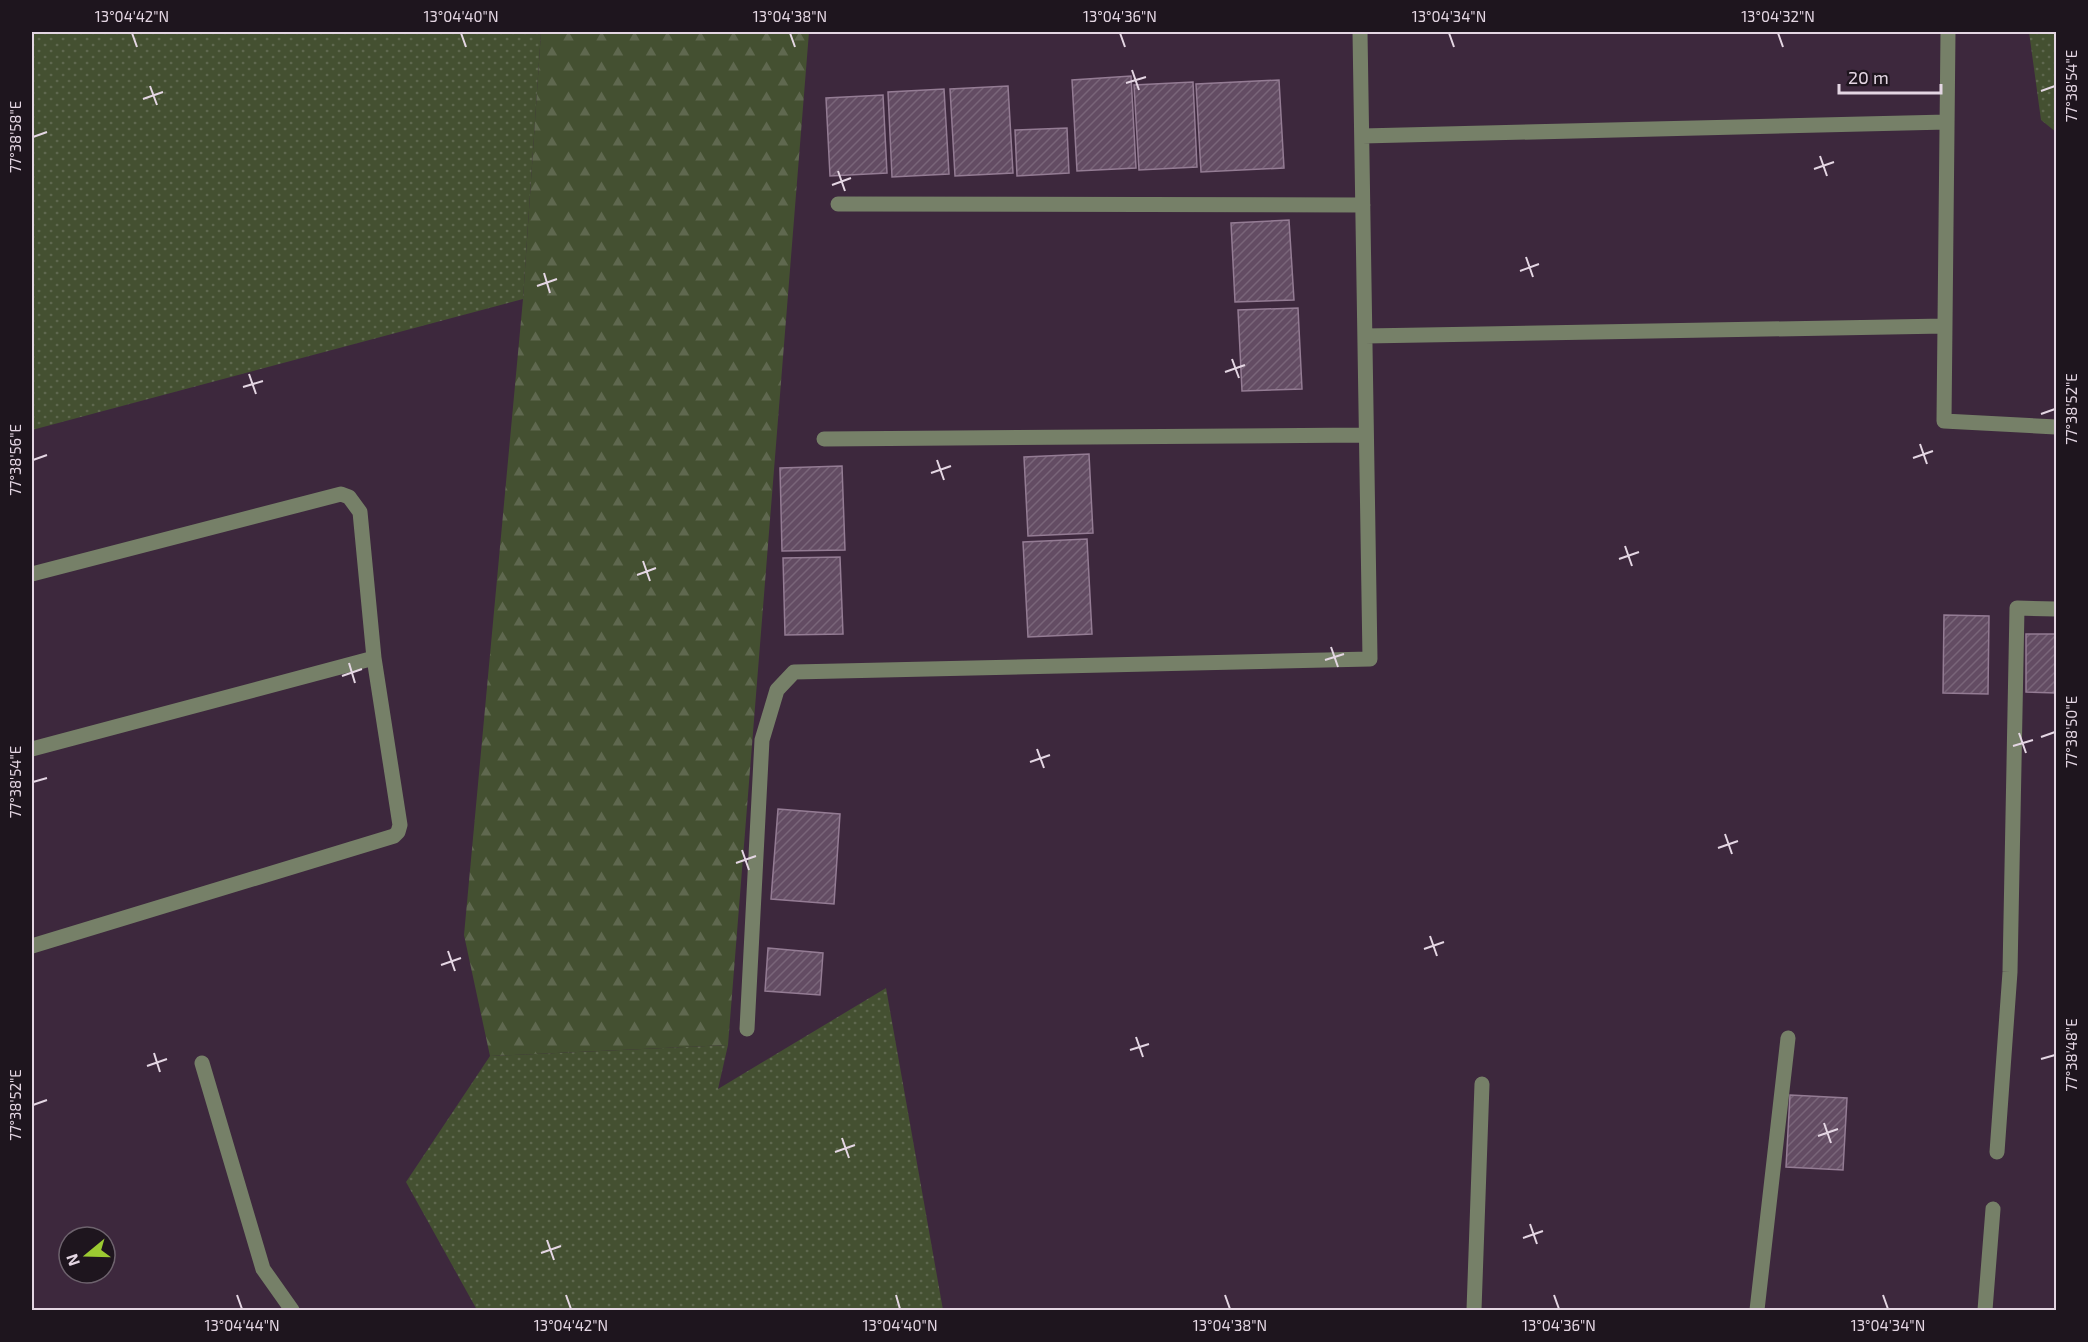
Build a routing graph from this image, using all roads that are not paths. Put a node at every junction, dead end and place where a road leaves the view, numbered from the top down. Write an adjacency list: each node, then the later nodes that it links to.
1 (1360, 32): 4 (street)
2 (1948, 32): 3 (street)
3 (1947, 122): 4 (street); 7 (street)
4 (1362, 136): 6 (street)
5 (838, 204): 6 (street)
6 (1363, 205): 8 (street)
7 (1945, 326): 8 (street); 9 (street)
8 (1365, 336): 10 (street)
9 (2056, 427)
10 (1366, 435): 11 (street); 17 (street)
11 (824, 439)
12 (32, 573): 14 (street)
13 (2056, 609): 21 (street)
14 (374, 658): 15 (street); 16 (street)
15 (32, 749)
16 (32, 946)
17 (747, 1029)
18 (1788, 1038): 25 (street)
19 (201, 1063): 23 (street)
20 (1482, 1084): 24 (street)
21 (1997, 1152)
22 (1993, 1209): 26 (street)
23 (292, 1311)
24 (1474, 1311)
25 (1757, 1311)
26 (1985, 1311)

